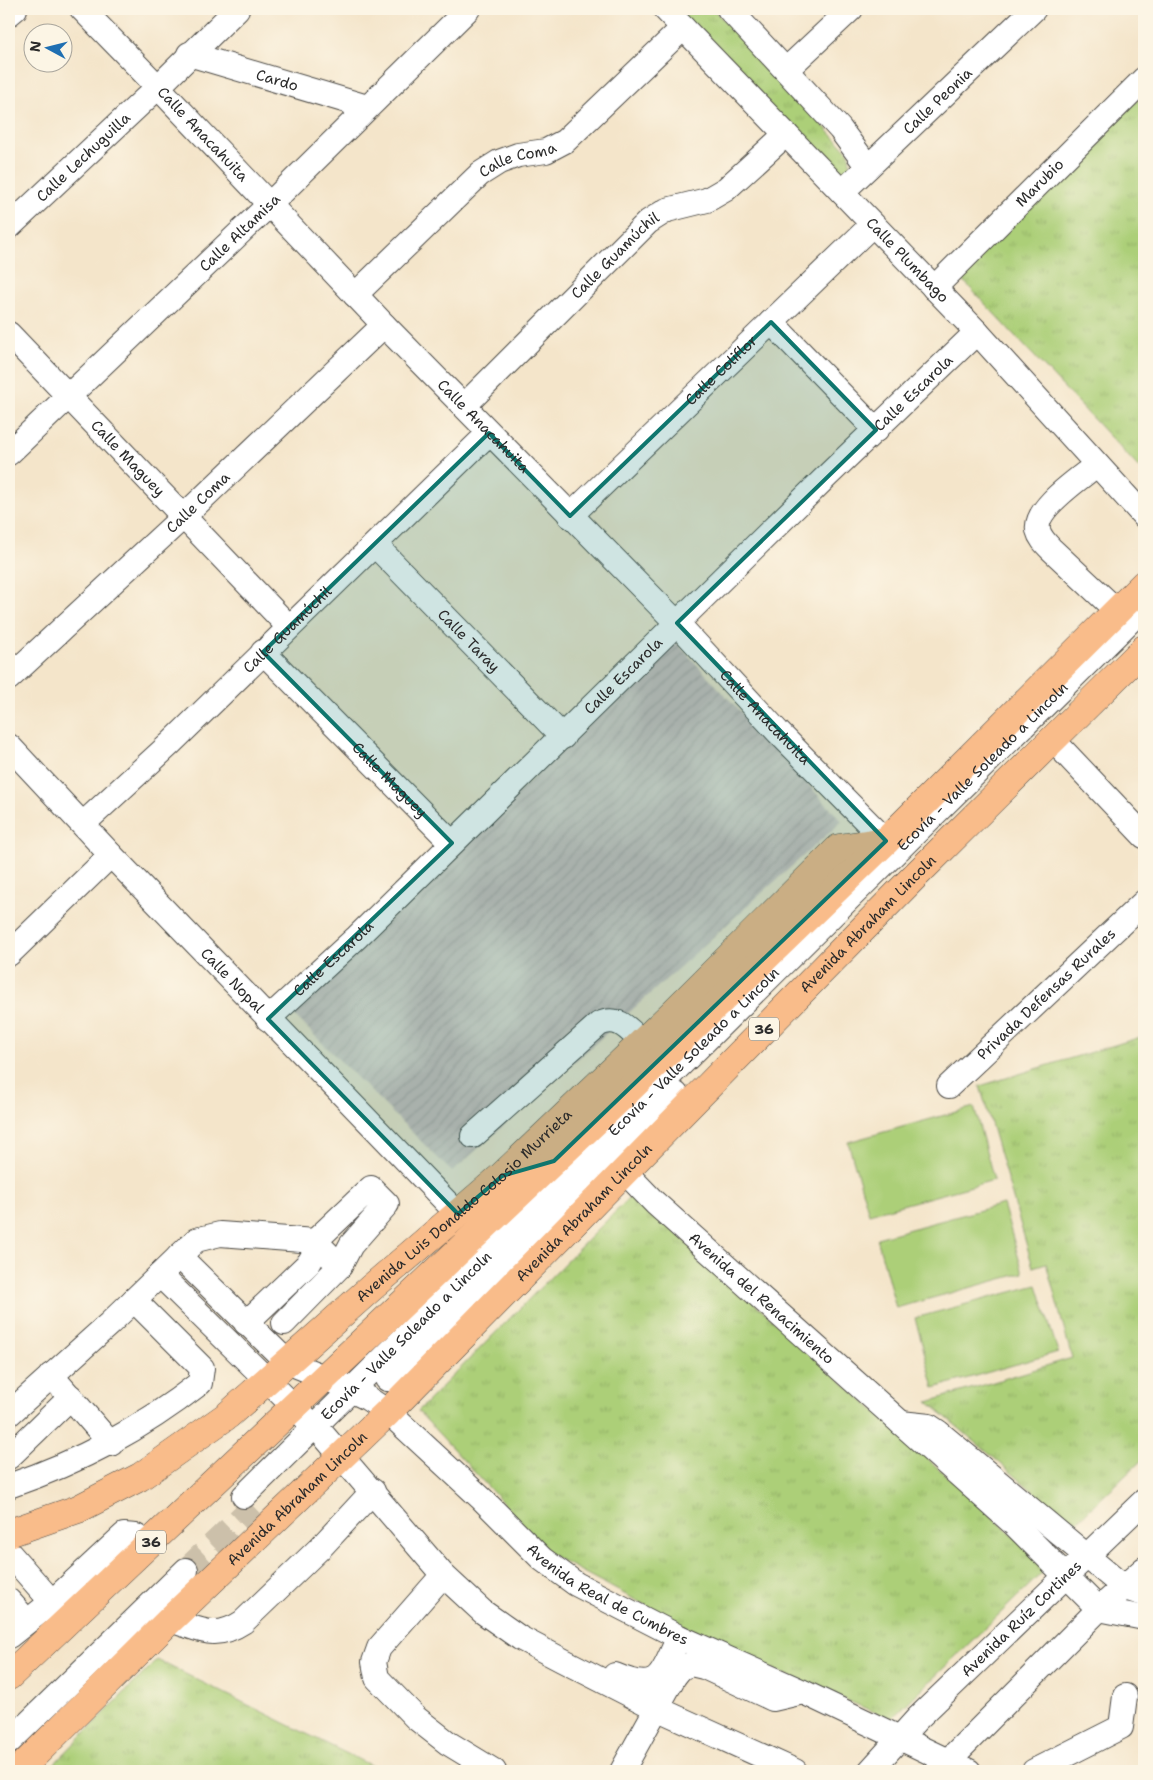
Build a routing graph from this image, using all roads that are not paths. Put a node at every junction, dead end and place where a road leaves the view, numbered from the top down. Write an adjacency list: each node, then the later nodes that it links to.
1 (15, 9): 9 (street)
2 (82, 9): 14 (street, Calle Anacahuita)
3 (238, 9): 11 (street, Calle Lechuguilla)
4 (468, 9): 15 (street, Calle Altamisa)
5 (665, 9): 10 (street, Calle Plumbago)
6 (729, 9): 12 (street)
7 (851, 9): 12 (street)
8 (1034, 9): 17 (street, Calle Peonia)
9 (9, 14)
10 (683, 28): 16 (street, Calle Plumbago); 23 (street, Calle Coma)
11 (189, 54): 14 (street, Calle Lechuguilla); 15 (street, Cardo)
12 (787, 69): 17 (street)
13 (1144, 79): 22 (street, Marubio)
14 (158, 86): 19 (street, Calle Anacahuita); 21 (street, Calle Lechuguilla)
15 (367, 107): 19 (street, Calle Altamisa)
16 (786, 134): 18 (street, Calle Plumbago); 29 (street, Calle Guamúchil)
17 (868, 167): 18 (street, Calle Peonia)
18 (842, 192): 20 (street, Calle Plumbago)
19 (270, 204): 23 (street, Calle Anacahuita); 28 (street, Calle Altamisa)
20 (872, 224): 22 (street, Calle Plumbago); 24 (street, Calle Coliflor)
21 (9, 227)
22 (934, 288): 26 (street, Calle Plumbago)
23 (355, 295): 25 (street, Calle Anacahuita)
24 (771, 322): 30 (street); 34 (street, Calle Coliflor)
25 (384, 325): 29 (street, Calle Anacahuita); 36 (street, Calle Coma)
26 (977, 332): 30 (street, Calle Escarola); 33 (street, Calle Plumbago)
27 (9, 334): 28 (street, Calle Maguey)
28 (67, 396): 32 (street, Calle Altamisa); 36 (street, Calle Maguey)
29 (465, 405): 31 (street, Calle Anacahuita)
30 (876, 430): 41 (street, Calle Escarola)
31 (489, 433): 34 (street, Calle Anacahuita); 37 (street, Calle Guamúchil)
32 (9, 453)
33 (1096, 465): 35 (street, Calle Plumbago); 40 (street)
34 (570, 516): 41 (street, Calle Anacahuita)
35 (1144, 516)
36 (183, 517): 42 (street, Calle Maguey); 46 (street, Calle Coma)
37 (375, 545): 42 (street, Calle Guamúchil); 47 (street, Calle Taray)
38 (1144, 584): 40 (main road, 36)
39 (1144, 607): 79 (street, Ecovía - Valle Soleado a Lincoln)
40 (1117, 611): 52 (main road, 36)
41 (677, 623): 47 (street, Calle Escarola); 52 (street, Calle Anacahuita)
42 (289, 627): 45 (street, Calle Guamúchil)
43 (1144, 627): 79 (street)
44 (1144, 649): 48 (main road, Avenida Abraham Lincoln / 36)
45 (263, 652): 50 (street, Calle Guamúchil); 53 (street, Calle Maguey)
46 (9, 678)
47 (563, 737): 53 (street, Calle Escarola)
48 (1052, 739): 51 (street); 64 (main road, Avenida Abraham Lincoln / 36)
49 (9, 746): 50 (street, Calle Nopal)
50 (84, 824): 54 (street, Calle Nopal)
51 (1144, 836)
52 (886, 841): 57 (main road, 36); 58 (main road, Avenida Luis Donaldo Colosio Murrieta)
53 (452, 843): 59 (street, Calle Escarola)
54 (111, 855): 56 (street); 59 (street, Calle Nopal)
55 (1144, 902): 61 (street, Privada Defensas Rurales)
56 (9, 954)
57 (722, 999): 58 (main road); 63 (main road, 36)
58 (671, 1015): 60 (main road, Avenida Luis Donaldo Colosio Murrieta)
59 (268, 1019): 66 (street, Calle Nopal)
60 (642, 1042): 62 (street); 65 (main road, Avenida Luis Donaldo Colosio Murrieta)
61 (949, 1086)
62 (473, 1136)
63 (554, 1161): 65 (main road); 76 (main road, 36)
64 (625, 1172): 79 (main road, Avenida Abraham Lincoln / 36); 82 (street, Avenida del Renacimiento)
65 (502, 1176): 66 (main road, Avenida Luis Donaldo Colosio Murrieta)
66 (458, 1214): 74 (main road, Avenida Luis Donaldo Colosio Murrieta)
67 (315, 1241): 68 (street); 69 (street); 69 (street); 72 (street)
68 (179, 1256): 70 (street); 72 (street)
69 (340, 1266): 73 (street)
70 (160, 1275): 71 (street); 77 (street)
71 (134, 1300): 75 (street); 84 (street)
72 (246, 1323): 74 (street)
73 (284, 1323)
74 (287, 1362): 76 (street, Avenida Real de Cumbres); 77 (main road, Avenida Luis Donaldo Colosio Murrieta)
75 (51, 1375): 78 (street); 81 (street)
76 (324, 1377): 79 (street, Avenida Real de Cumbres); 80 (main road, 36)
77 (266, 1381): 80 (street); 91 (main road, Avenida Luis Donaldo Colosio Murrieta)
78 (71, 1397): 84 (street); 86 (street)
79 (369, 1400): 83 (street); 85 (main road, Avenida Abraham Lincoln / 36); 105 (street, Avenida Real de Cumbres)
80 (292, 1406): 83 (street); 92 (main road, 36)
81 (9, 1414)
82 (901, 1424): 94 (street); 97 (street, Avenida del Renacimiento)
83 (318, 1431): 85 (street); 89 (street)
84 (111, 1444): 87 (street)
85 (342, 1456): 88 (street); 103 (main road, Avenida Abraham Lincoln / 36)
86 (9, 1457)
87 (9, 1486)
88 (372, 1491): 96 (street); 103 (street)
89 (248, 1501)
90 (1144, 1501): 94 (street, Avenida Ruíz Cortines)
91 (9, 1533)
92 (148, 1545): 100 (street); 107 (main road, 36)
93 (9, 1553): 100 (street)
94 (1087, 1556): 97 (street, Avenida Ruíz Cortines); 98 (street)
95 (1144, 1569): 98 (street)
96 (443, 1575): 106 (street); 116 (street)
97 (1065, 1576): 101 (street, Avenida del Renacimiento); 112 (street, Avenida Ruíz Cortines)
98 (1134, 1591): 101 (street)
99 (9, 1601): 104 (street)
100 (52, 1602): 104 (street)
101 (1099, 1609): 102 (street); 114 (street)
102 (1144, 1618)
103 (170, 1620): 115 (main road, Avenida Abraham Lincoln / 36)
104 (18, 1629)
105 (679, 1637): 106 (street); 108 (street, Avenida Real de Cumbres)
106 (562, 1660): 110 (street)
107 (9, 1676)
108 (802, 1692): 110 (street); 112 (street, Avenida Real de Cumbres)
109 (1125, 1696): 121 (street)
110 (656, 1708): 117 (street); 118 (street)
111 (9, 1724): 113 (street)
112 (901, 1738): 114 (street, Avenida Real de Cumbres); 119 (street, Avenida Ruíz Cortines)
113 (9, 1742)
114 (943, 1766): 120 (street, Avenida Real de Cumbres)
115 (18, 1771)
116 (494, 1771)
117 (622, 1771)
118 (792, 1771)
119 (870, 1771)
120 (969, 1771)
121 (1034, 1771)

